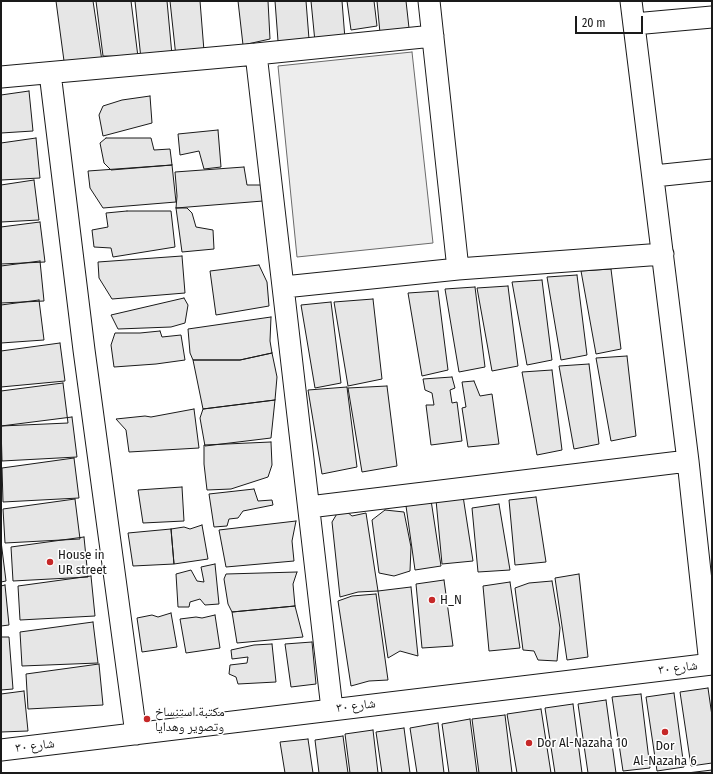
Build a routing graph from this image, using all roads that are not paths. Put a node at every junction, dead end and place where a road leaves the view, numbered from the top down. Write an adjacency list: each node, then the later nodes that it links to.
1 (429, 1): 5 (street)
2 (632, 1): 4 (street)
3 (712, 17): 4 (street)
4 (634, 24): 10 (street)
5 (433, 36): 6 (street); 12 (street)
6 (256, 54): 7 (street); 13 (street)
7 (50, 73): 8 (street); 18 (street)
8 (1, 77)
9 (712, 170): 10 (street)
10 (654, 176): 11 (street)
11 (663, 254): 12 (street); 14 (street)
12 (458, 269): 13 (street)
13 (284, 287): 15 (street)
14 (688, 461): 15 (street); 16 (street)
15 (309, 506): 17 (street)
16 (711, 664): 17 (street, شارع ٣٠)
17 (332, 709): 18 (street, شارع ٣٠)
18 (136, 734): 19 (street, شارع ٣٠)
19 (1, 750)

